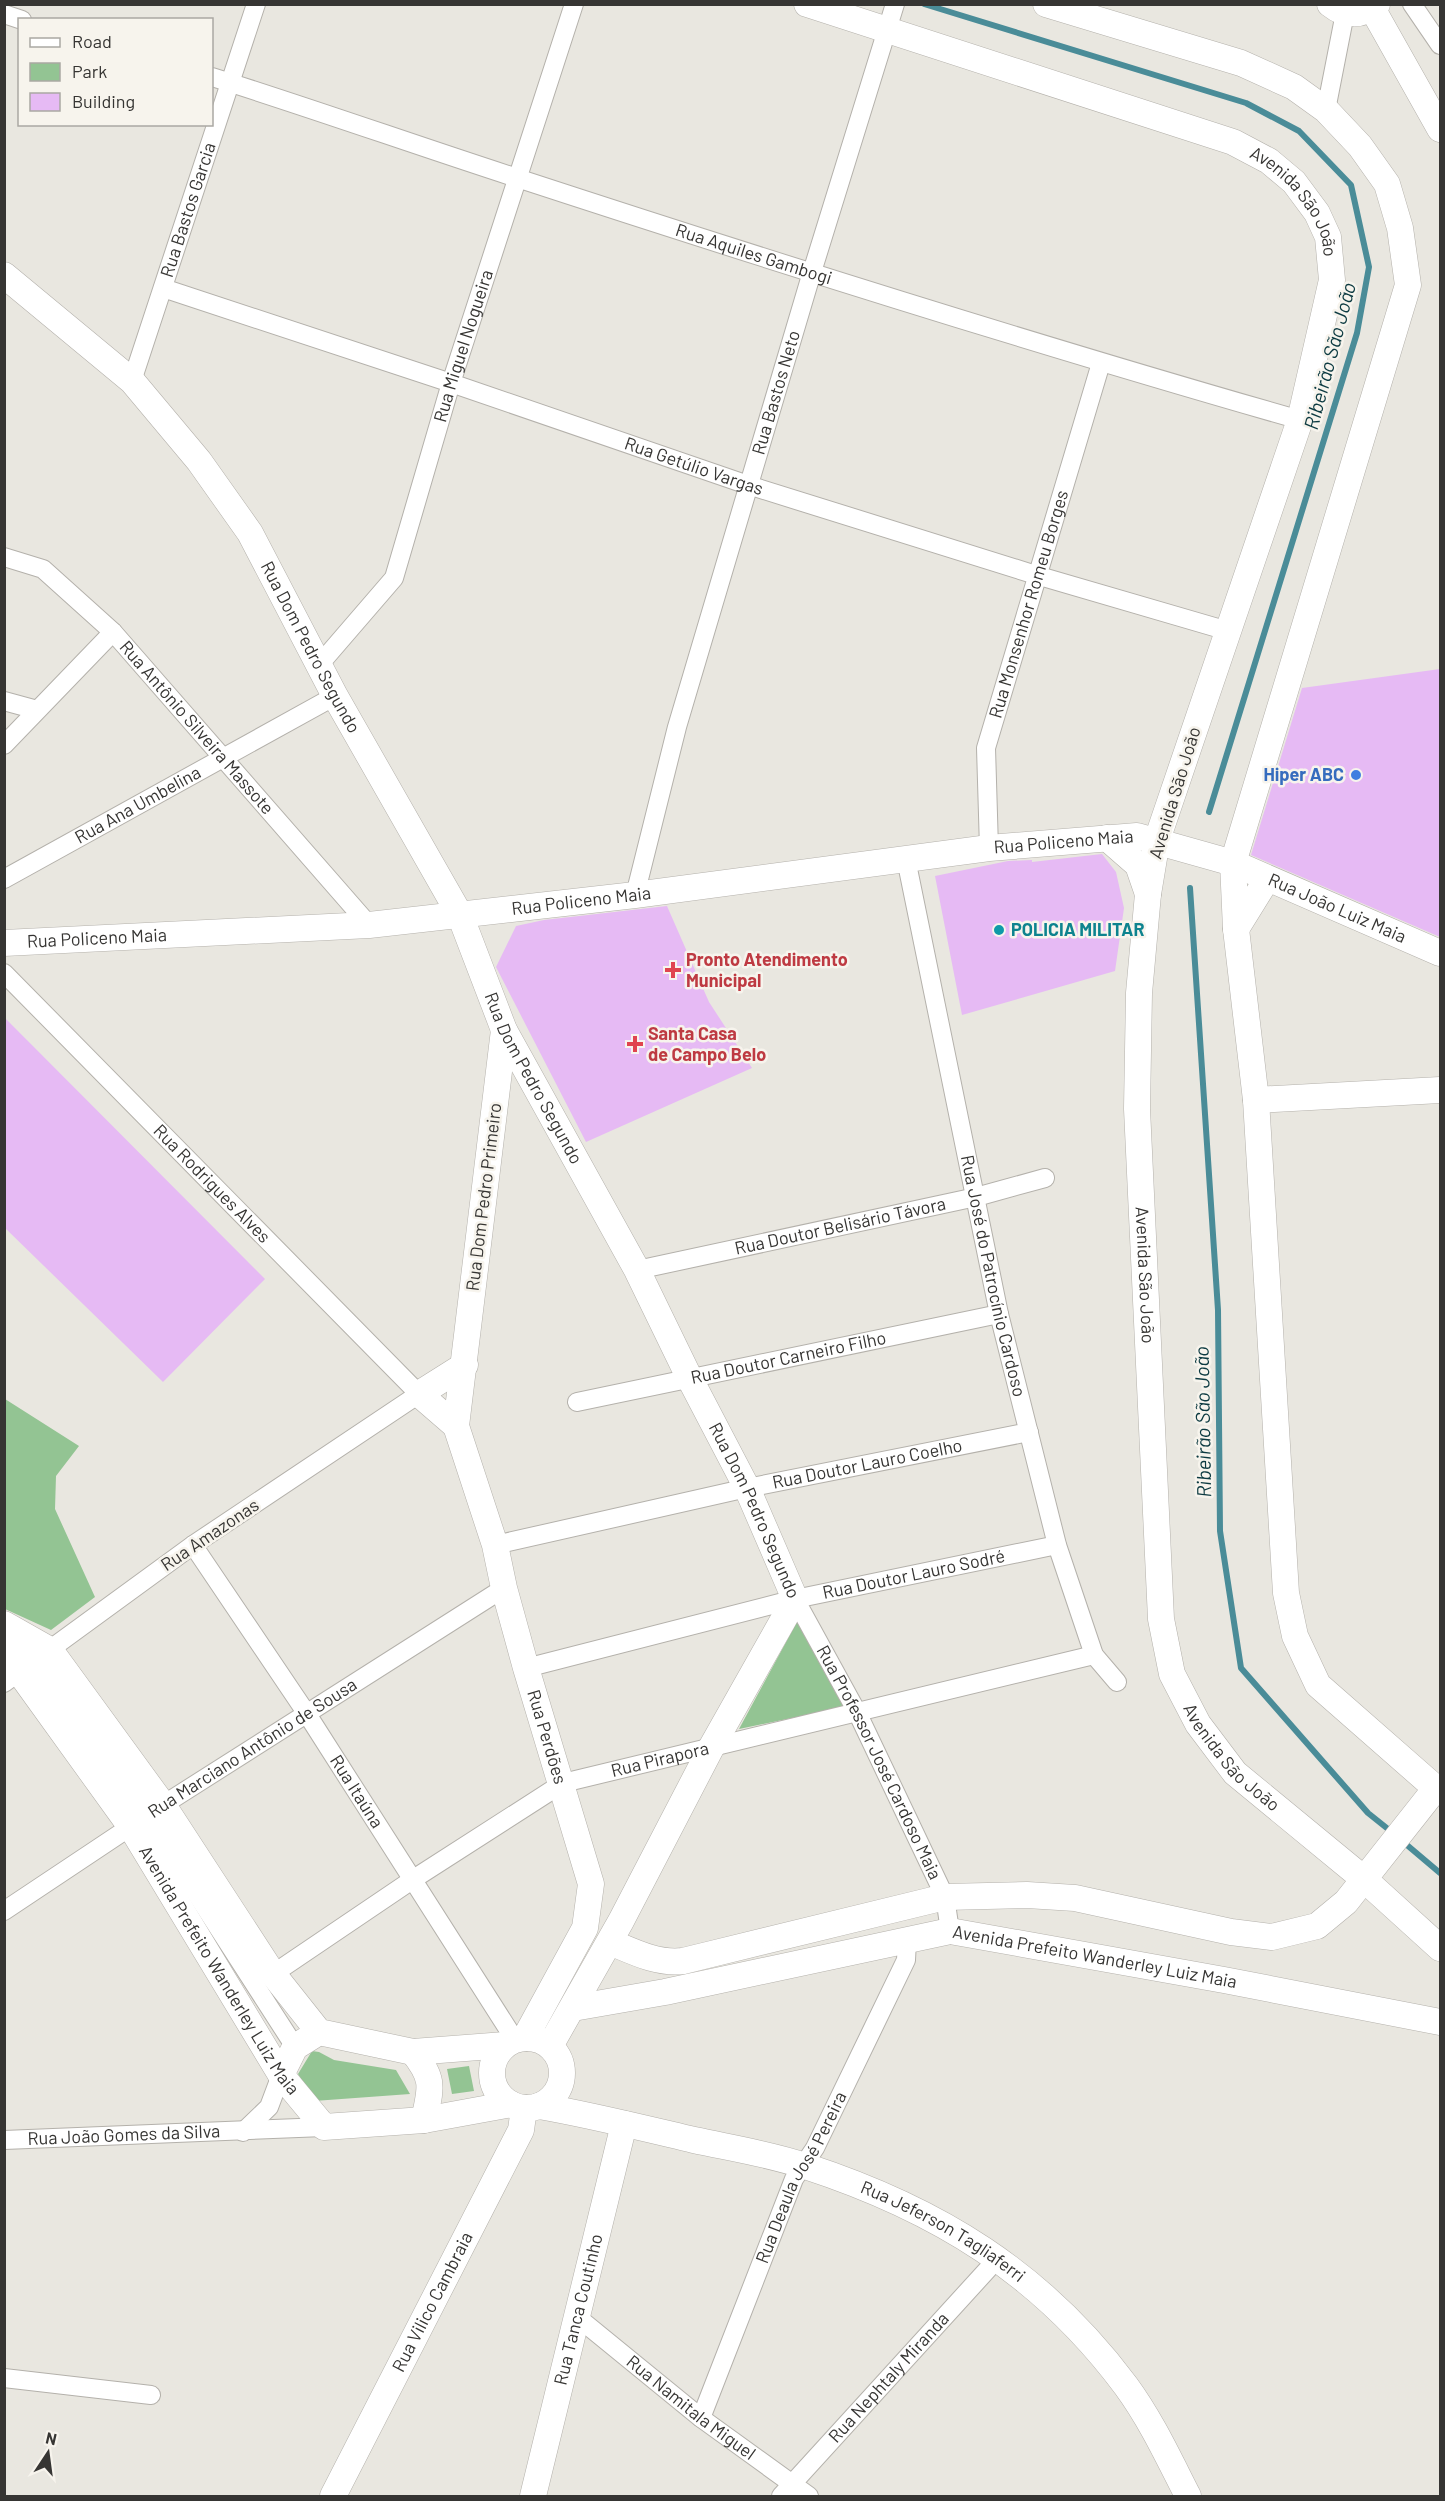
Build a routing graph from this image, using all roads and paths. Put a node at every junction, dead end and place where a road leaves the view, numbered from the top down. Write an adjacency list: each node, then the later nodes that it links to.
1 (256, 4): 11 (street, Rua Bastos Garcia)
2 (574, 4): 14 (street, Rua Miguel Nogueira)
3 (807, 4): 8 (street, Avenida São João)
4 (1046, 4): 12 (street)
5 (1412, 4): 9 (street)
6 (1374, 6): 7 (street); 13 (street)
7 (1338, 9): 12 (street)
8 (892, 16): 15 (street, Rua Bastos Neto); 21 (street, Avenida São João)
9 (1440, 45)
10 (213, 78): 11 (street, Rua Aquiles Gambogi)
11 (232, 84): 14 (street, Rua Aquiles Gambogi); 17 (street, Rua Bastos Garcia)
12 (1326, 110): 37 (street)
13 (1440, 129)
14 (518, 178): 15 (street, Rua Aquiles Gambogi); 20 (street, Rua Miguel Nogueira)
15 (812, 272): 18 (street, Rua Aquiles Gambogi); 22 (street, Rua Bastos Neto)
16 (4, 274): 19 (street, Rua Dom Pedro Segundo)
17 (163, 288): 19 (street, Rua Bastos Garcia); 20 (street, Rua Getúlio Vargas)
18 (1101, 363): 21 (street, Rua Aquiles Gambogi); 24 (street, Rua Monsenhor Romeu Borges)
19 (132, 381): 27 (street, Rua Dom Pedro Segundo)
20 (451, 383): 22 (street, Rua Getúlio Vargas); 27 (street, Rua Miguel Nogueira)
21 (1300, 420): 25 (street, Avenida São João)
22 (748, 485): 24 (street, Rua Getúlio Vargas); 41 (street, Rua Bastos Neto)
23 (4, 557): 26 (street, Rua Antônio Silveira Massote)
24 (1036, 575): 25 (street, Rua Getúlio Vargas); 35 (street, Rua Monsenhor Romeu Borges)
25 (1228, 631): 34 (street, Avenida São João)
26 (113, 632): 30 (street); 32 (street, Rua Antônio Silveira Massote)
27 (319, 666): 28 (street, Rua Dom Pedro Segundo)
28 (335, 696): 32 (street, Rua Ana Umbelina); 42 (street, Rua Dom Pedro Segundo)
29 (4, 700): 30 (street)
30 (37, 710): 31 (street)
31 (4, 745)
32 (225, 757): 38 (street, Rua Ana Umbelina); 43 (street, Rua Antônio Silveira Massote)
33 (1107, 838): 34 (street, Rua Policeno Maia); 35 (street, Rua Policeno Maia); 40 (street)
34 (1157, 840): 37 (street, Rua Policeno Maia); 40 (street, Avenida São João)
35 (989, 848): 36 (street, Rua Policeno Maia)
36 (906, 859): 41 (street, Rua Policeno Maia); 54 (street, Rua José do Patrocínio Cardoso)
37 (1233, 863): 39 (street, Rua João Luiz Maia); 44 (street)
38 (4, 879)
39 (1267, 879): 44 (street); 46 (street, Rua João Luiz Maia)
40 (1148, 894): 81 (street, Avenida São João)
41 (634, 895): 42 (street, Rua Policeno Maia)
42 (460, 915): 43 (street, Rua Policeno Maia); 48 (street, Rua Dom Pedro Segundo)
43 (369, 926): 45 (street, Rua Policeno Maia)
44 (1236, 929): 52 (street)
45 (4, 943)
46 (1440, 953)
47 (4, 973): 59 (street, Rua Rodrigues Alves)
48 (504, 1030): 49 (street, Rua Dom Pedro Primeiro); 50 (street, Rua Dom Pedro Segundo)
49 (497, 1081): 50 (street); 57 (street, Rua Dom Pedro Primeiro)
50 (534, 1083): 55 (street, Rua Dom Pedro Segundo)
51 (1440, 1090): 52 (street)
52 (1257, 1100): 79 (street)
53 (1045, 1179): 54 (street, Rua Doutor Belisário Távora)
54 (976, 1197): 55 (street, Rua Doutor Belisário Távora); 56 (street, Rua José do Patrocínio Cardoso)
55 (637, 1270): 58 (street, Rua Dom Pedro Segundo)
56 (999, 1314): 58 (street, Rua Doutor Carneiro Filho); 62 (street, Rua José do Patrocínio Cardoso)
57 (465, 1365): 59 (street); 61 (street, Rua Dom Pedro Primeiro)
58 (689, 1377): 60 (street, Rua Doutor Carneiro Filho); 63 (street, Rua Dom Pedro Segundo)
59 (419, 1394): 61 (street); 64 (street, Rua Amazonas)
60 (577, 1402)
61 (456, 1426): 65 (street, Rua Perdões)
62 (1029, 1432): 63 (street, Rua Doutor Lauro Coelho); 66 (street, Rua José do Patrocínio Cardoso)
63 (747, 1488): 65 (street, Rua Doutor Lauro Coelho); 68 (street, Rua Dom Pedro Segundo)
64 (193, 1545): 72 (street, Rua Amazonas); 76 (street, Rua Itaúna)
65 (495, 1545): 67 (street, Rua Perdões)
66 (1057, 1545): 68 (street, Rua Doutor Lauro Sodré); 71 (street, Rua José do Patrocínio Cardoso)
67 (504, 1588): 73 (street, Rua Perdões); 76 (street, Rua Marciano Antônio de Sousa)
68 (795, 1599): 73 (street, Rua Doutor Lauro Sodré); 75 (street, Rua Professor José Cardoso Maia); 77 (street, Rua Dom Pedro Segundo)
69 (4, 1624): 72 (street, Avenida Prefeito Wanderley Luiz Maia)
70 (4, 1640): 72 (street)
71 (1094, 1655): 74 (street, Rua José do Patrocínio Cardoso); 75 (street, Rua Pirapora)
72 (23, 1665): 80 (street, Avenida Prefeito Wanderley Luiz Maia); 80 (street, Avenida Prefeito Wanderley Luiz Maia)
73 (526, 1668): 78 (street, Rua Perdões)
74 (1117, 1682)
75 (857, 1712): 77 (street, Rua Pirapora); 83 (street, Rua Professor José Cardoso Maia)
76 (307, 1714): 80 (street, Rua Marciano Antônio de Sousa); 82 (street, Rua Itaúna)
77 (711, 1748): 78 (street, Rua Pirapora); 87 (street, Rua Dom Pedro Segundo)
78 (563, 1783): 82 (street, Rua Pirapora); 93 (street, Rua Perdões)
79 (1433, 1795): 81 (street, Avenida Prefeito Wanderley Luiz Maia)
80 (147, 1816): 84 (street, Rua Marciano Antônio de Sousa); 89 (street, Avenida Prefeito Wanderley Luiz Maia); 94 (street); 97 (street, Avenida Prefeito Wanderley Luiz Maia)
81 (1372, 1871): 83 (street, Avenida Prefeito Wanderley Luiz Maia); 88 (street, Avenida São João)
82 (412, 1880): 89 (street, Rua Pirapora); 93 (street, Rua Itaúna)
83 (945, 1897): 85 (street, Rua Professor José Cardoso Maia); 87 (street, Avenida Prefeito Wanderley Luiz Maia)
84 (4, 1911)
85 (950, 1931): 86 (street, Avenida Prefeito Wanderley Luiz Maia); 91 (street, Avenida Prefeito Wanderley Luiz Maia)
86 (907, 1941): 90 (street, Avenida Prefeito Wanderley Luiz Maia); 105 (street, Rua Deaula José Pereira)
87 (610, 1942): 90 (street, Rua Dom Pedro Segundo)
88 (1440, 1948)
89 (273, 1974): 92 (street, Avenida Prefeito Wanderley Luiz Maia)
90 (573, 2008): 96 (street, Rua Dom Pedro Segundo)
91 (1440, 2022)
92 (319, 2032): 94 (street); 95 (street)
93 (515, 2041): 95 (street); 96 (street); 98 (street)
94 (295, 2047): 97 (street)
95 (413, 2052): 100 (street)
96 (556, 2057): 98 (street); 99 (street)
97 (281, 2074): 102 (street, Avenida Prefeito Wanderley Luiz Maia); 103 (street, Rua João Gomes da Silva)
98 (525, 2106): 99 (street, Rua Jeferson Tagliaferri); 100 (street); 112 (street, Rua Vilico Cambraia)
99 (595, 2116): 101 (street, Rua Jeferson Tagliaferri)
100 (424, 2120): 102 (street)
101 (624, 2124): 105 (street, Rua Jeferson Tagliaferri); 107 (street, Rua Tanca Coutinho)
102 (324, 2127): 103 (street, Rua João Gomes da Silva)
103 (243, 2132): 104 (street, Rua João Gomes da Silva)
104 (4, 2140)
105 (803, 2165): 106 (street, Rua Jeferson Tagliaferri); 110 (street, Rua Deaula José Pereira)
106 (998, 2258): 111 (street, Rua Nephtaly Miranda); 115 (street, Rua Jeferson Tagliaferri)
107 (576, 2316): 110 (street, Rua Namitala Miguel); 113 (street, Rua Tanca Coutinho)
108 (4, 2379): 109 (street)
109 (151, 2395)
110 (700, 2418): 111 (street, Rua Namitala Miguel)
111 (787, 2490): 114 (street, Rua Namitala Miguel)
112 (333, 2496)
113 (533, 2496)
114 (809, 2496)
115 (1188, 2496)

